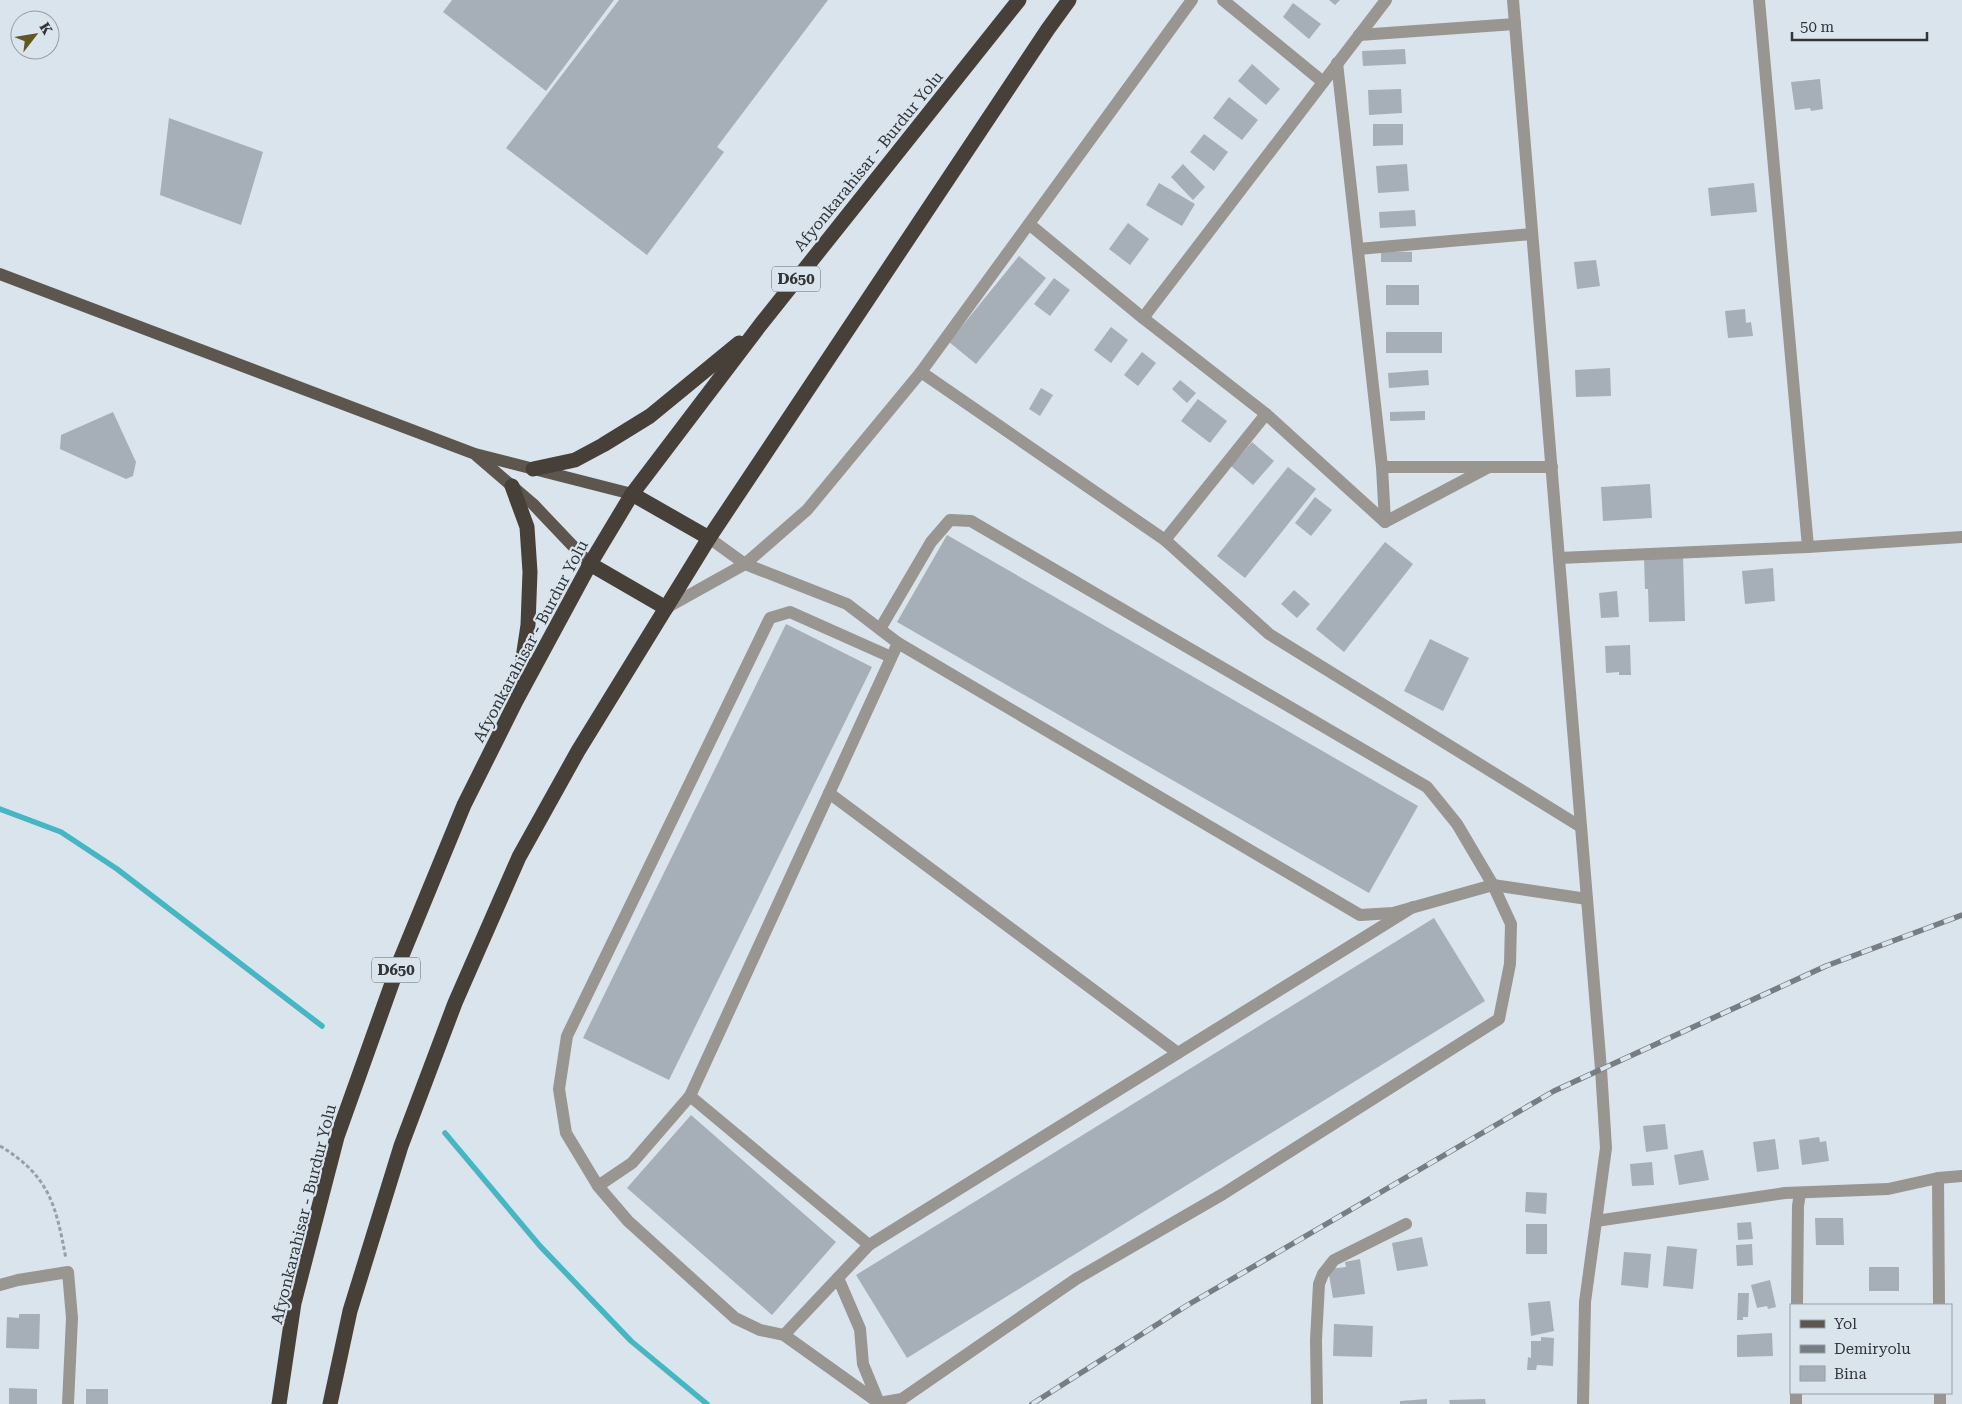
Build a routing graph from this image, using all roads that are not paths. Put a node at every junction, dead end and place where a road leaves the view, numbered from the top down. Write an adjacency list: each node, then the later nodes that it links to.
1 (1019, 0): 17 (highway, Afyonkarahisar - Burdur Yolu / D650)
2 (1069, 0): 29 (highway)
3 (1192, 0): 12 (street)
4 (1223, 0): 11 (street)
5 (1386, 0): 9 (street)
6 (1513, 0): 8 (street)
7 (1759, 0): 31 (street)
8 (1515, 24): 9 (street); 13 (street)
9 (1359, 35): 10 (street)
10 (1337, 63): 11 (street); 14 (street)
11 (1323, 82): 16 (street)
12 (1029, 224): 16 (street); 18 (street)
13 (1532, 234): 14 (street); 23 (street)
14 (1358, 249): 21 (street)
15 (0, 274): 20 (main road)
16 (1143, 318): 19 (street)
17 (761, 324): 24 (highway); 26 (highway, Afyonkarahisar - Burdur Yolu / D650)
18 (921, 372): 30 (street); 34 (street)
19 (1266, 414): 27 (street); 30 (street)
20 (475, 454): 24 (main road); 25 (main road)
21 (1382, 467): 22 (street); 27 (street)
22 (1489, 467): 23 (street); 27 (street)
23 (1552, 467): 32 (street)
24 (533, 469): 26 (main road)
25 (512, 486): 33 (main road); 39 (highway)
26 (632, 494): 29 (highway); 33 (highway, Afyonkarahisar - Burdur Yolu / D650)
27 (1385, 522)
28 (1962, 537): 31 (street)
29 (709, 538): 34 (street); 35 (highway)
30 (1164, 540): 41 (street)
31 (1808, 546): 32 (street)
32 (1559, 558): 41 (street)
33 (590, 564): 35 (highway); 39 (highway, Afyonkarahisar - Burdur Yolu / D650)
34 (745, 564): 35 (street); 36 (street)
35 (666, 608): 62 (highway)
36 (880, 629): 37 (street); 42 (street)
37 (898, 643): 38 (street); 44 (street)
38 (891, 657): 40 (street); 49 (street)
39 (516, 701): 61 (highway, Afyonkarahisar - Burdur Yolu / D650)
40 (829, 793): 45 (street); 46 (street)
41 (1581, 826): 43 (street)
42 (1493, 885): 43 (street); 44 (street); 59 (street)
43 (1587, 899): 51 (street)
44 (1413, 907): 45 (street)
45 (1178, 1053): 53 (street)
46 (690, 1096): 49 (street); 53 (street)
47 (1962, 1176): 48 (street)
48 (1938, 1178): 50 (street); 57 (street)
49 (598, 1186): 58 (street)
50 (1800, 1193): 51 (street); 56 (street)
51 (1596, 1222): 64 (street)
52 (1406, 1224): 63 (street)
53 (869, 1245): 54 (street)
54 (838, 1278): 58 (street); 59 (street)
55 (0, 1285): 60 (street)
56 (1797, 1304)
57 (1939, 1304)
58 (784, 1335): 59 (street)
59 (879, 1403)
60 (68, 1404)
61 (279, 1404)
62 (330, 1404)
63 (1317, 1404)
64 (1583, 1404)

